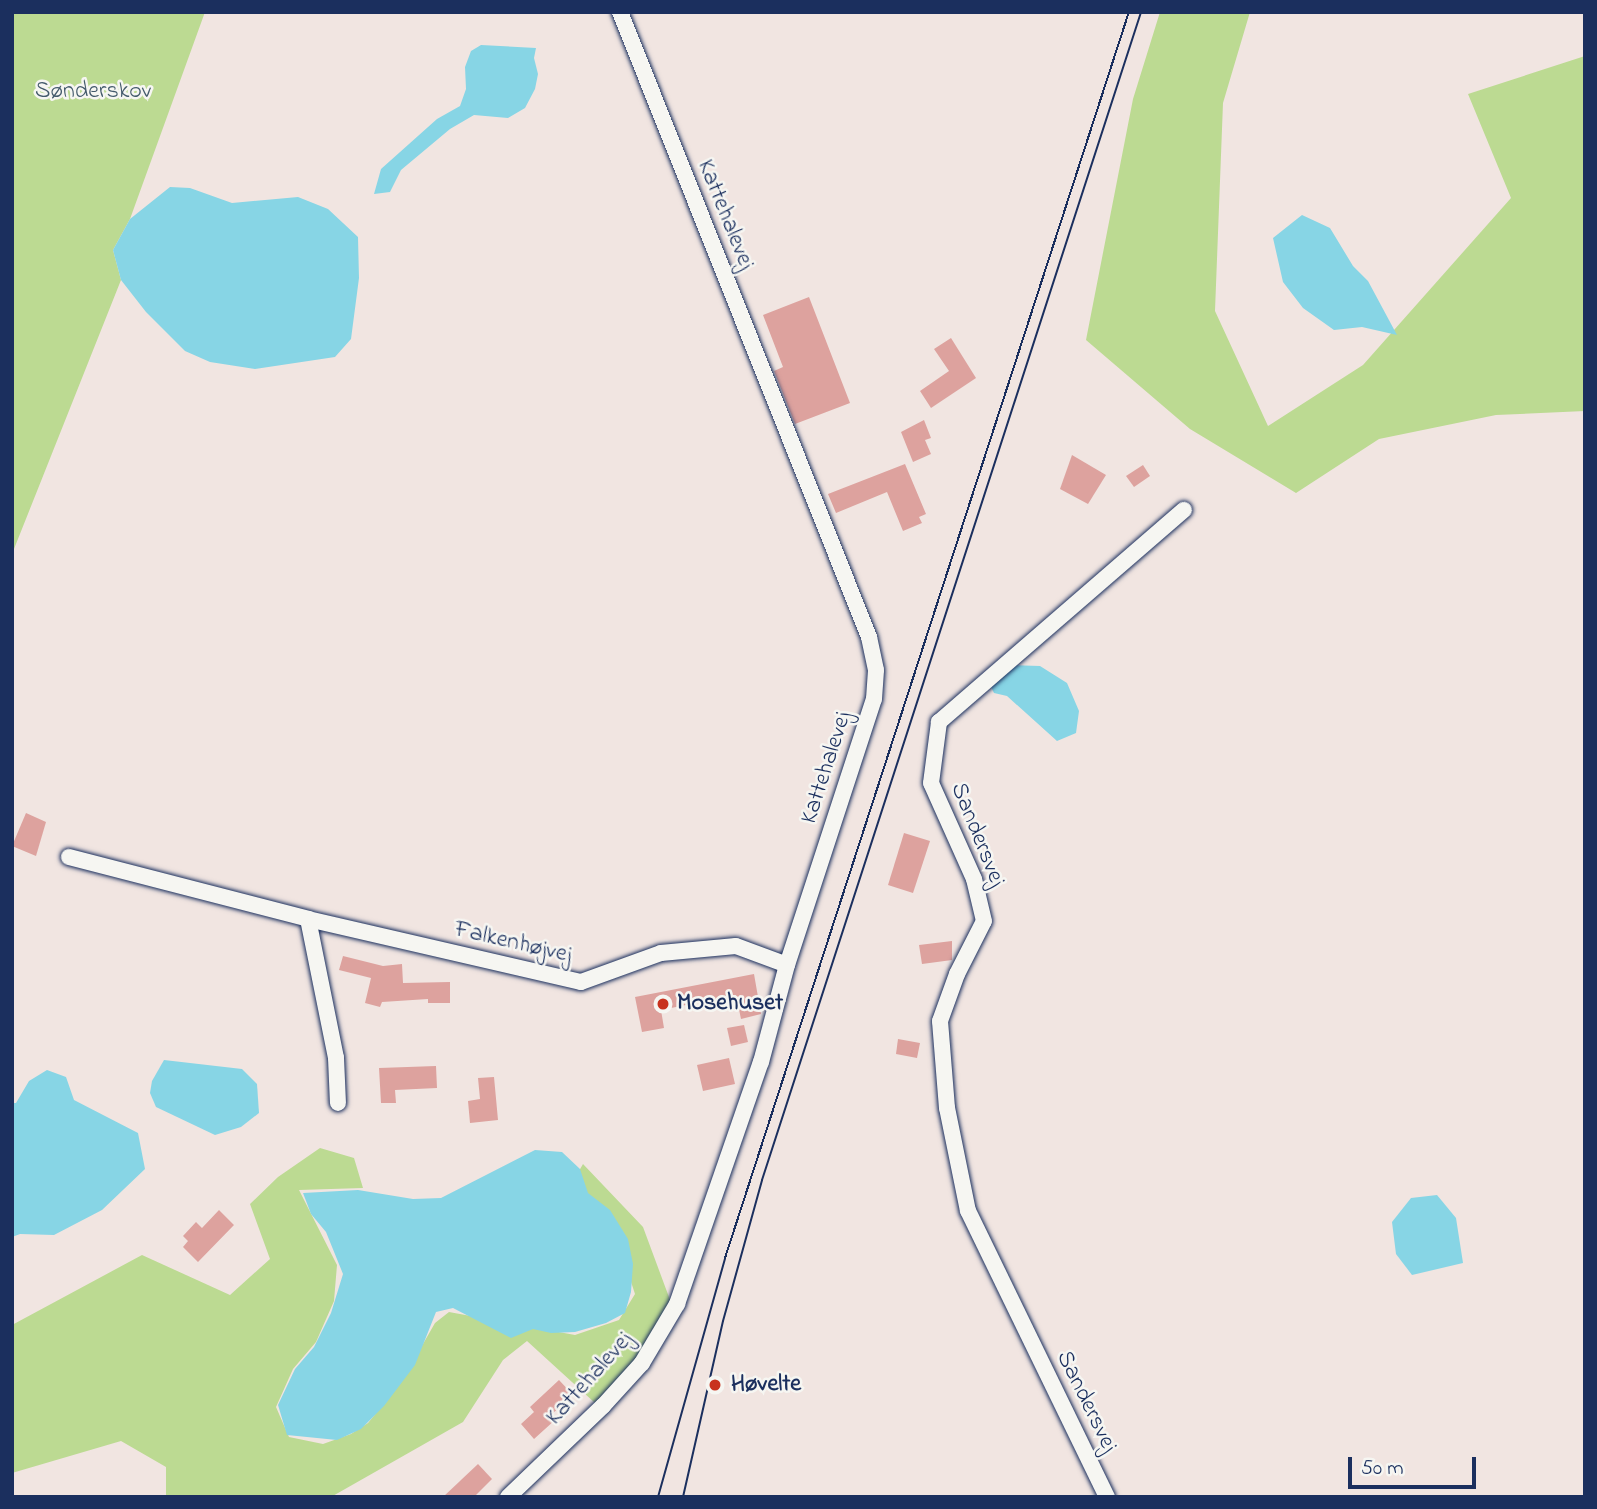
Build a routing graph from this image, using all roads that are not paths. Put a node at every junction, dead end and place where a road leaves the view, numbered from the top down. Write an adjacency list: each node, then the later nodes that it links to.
1 (620, 12): 5 (street, Kattehalevej)
2 (1184, 510): 8 (street, Sandersvej)
3 (69, 858): 4 (street, Falkenhøjvej)
4 (308, 919): 5 (street, Falkenhøjvej); 6 (street)
5 (787, 965): 7 (street, Kattehalevej)
6 (338, 1103)
7 (508, 1497)
8 (1107, 1497)

